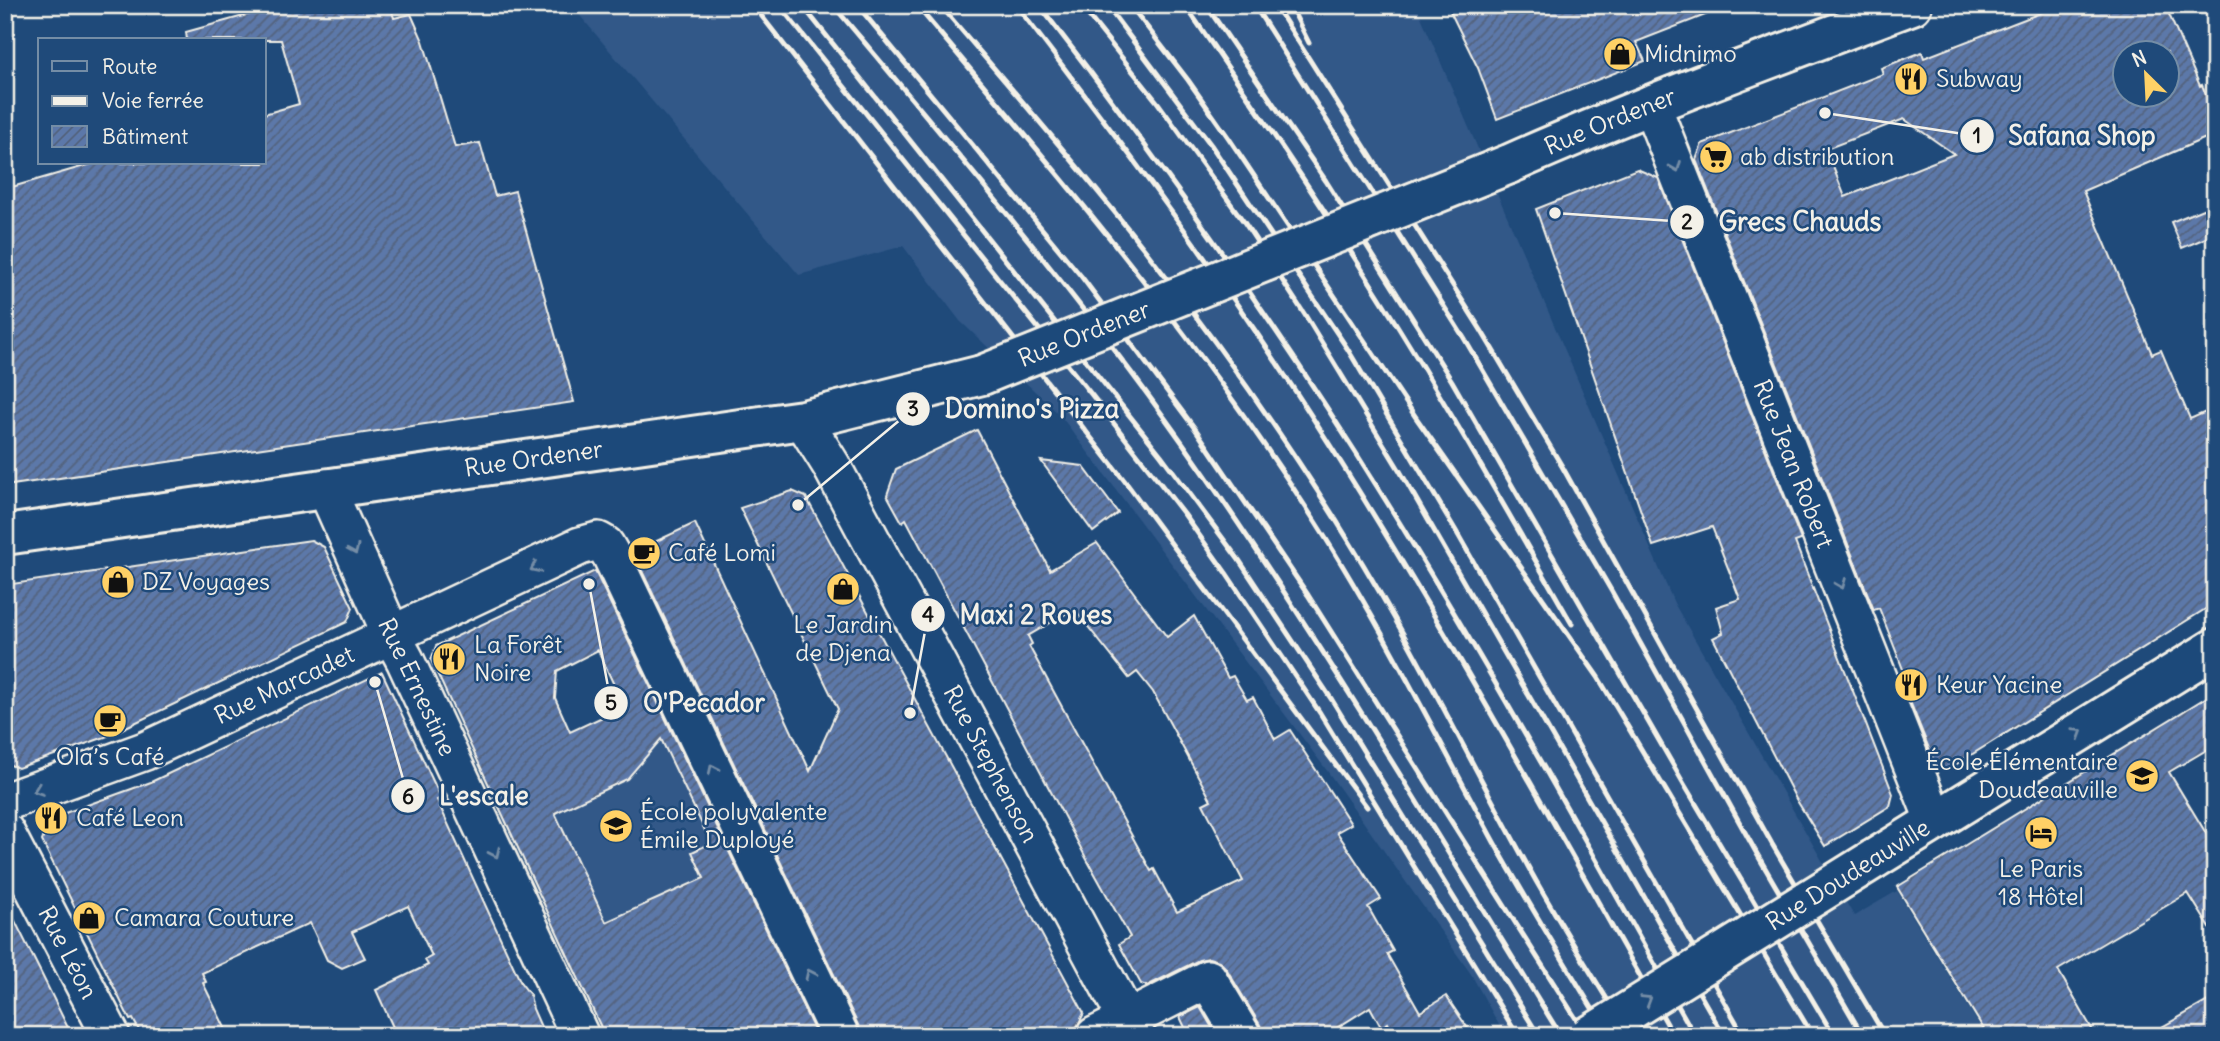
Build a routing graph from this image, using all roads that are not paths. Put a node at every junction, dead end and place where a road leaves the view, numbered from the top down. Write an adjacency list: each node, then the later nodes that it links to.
1 (1912, 5): 2 (main road, Rue Ordener)
2 (1651, 104): 3 (main road, Rue Ordener, bridge); 9 (street, Rue Jean Robert, one-way to 9)
3 (803, 420): 4 (main road, Rue Ordener); 11 (street, Rue Stephenson)
4 (326, 488): 5 (main road, Rue Ordener); 6 (street, Rue Ernestine, one-way to 6)
5 (5, 536)
6 (392, 636): 8 (street, Rue Marcadet, one-way to 8); 13 (street, Rue Ernestine, one-way to 13); 14 (street, Rue Marcadet, one-way to 6)
7 (2215, 648): 9 (main road, Rue Doudeauville, one-way to 7)
8 (5, 802)
9 (1935, 822): 16 (main road, Rue Doudeauville, one-way to 9, bridge)
10 (5, 832): 12 (street, Rue Léon)
11 (1119, 1030): 15 (street)
12 (111, 1036)
13 (580, 1036)
14 (840, 1036)
15 (1242, 1036)
16 (1589, 1036)

